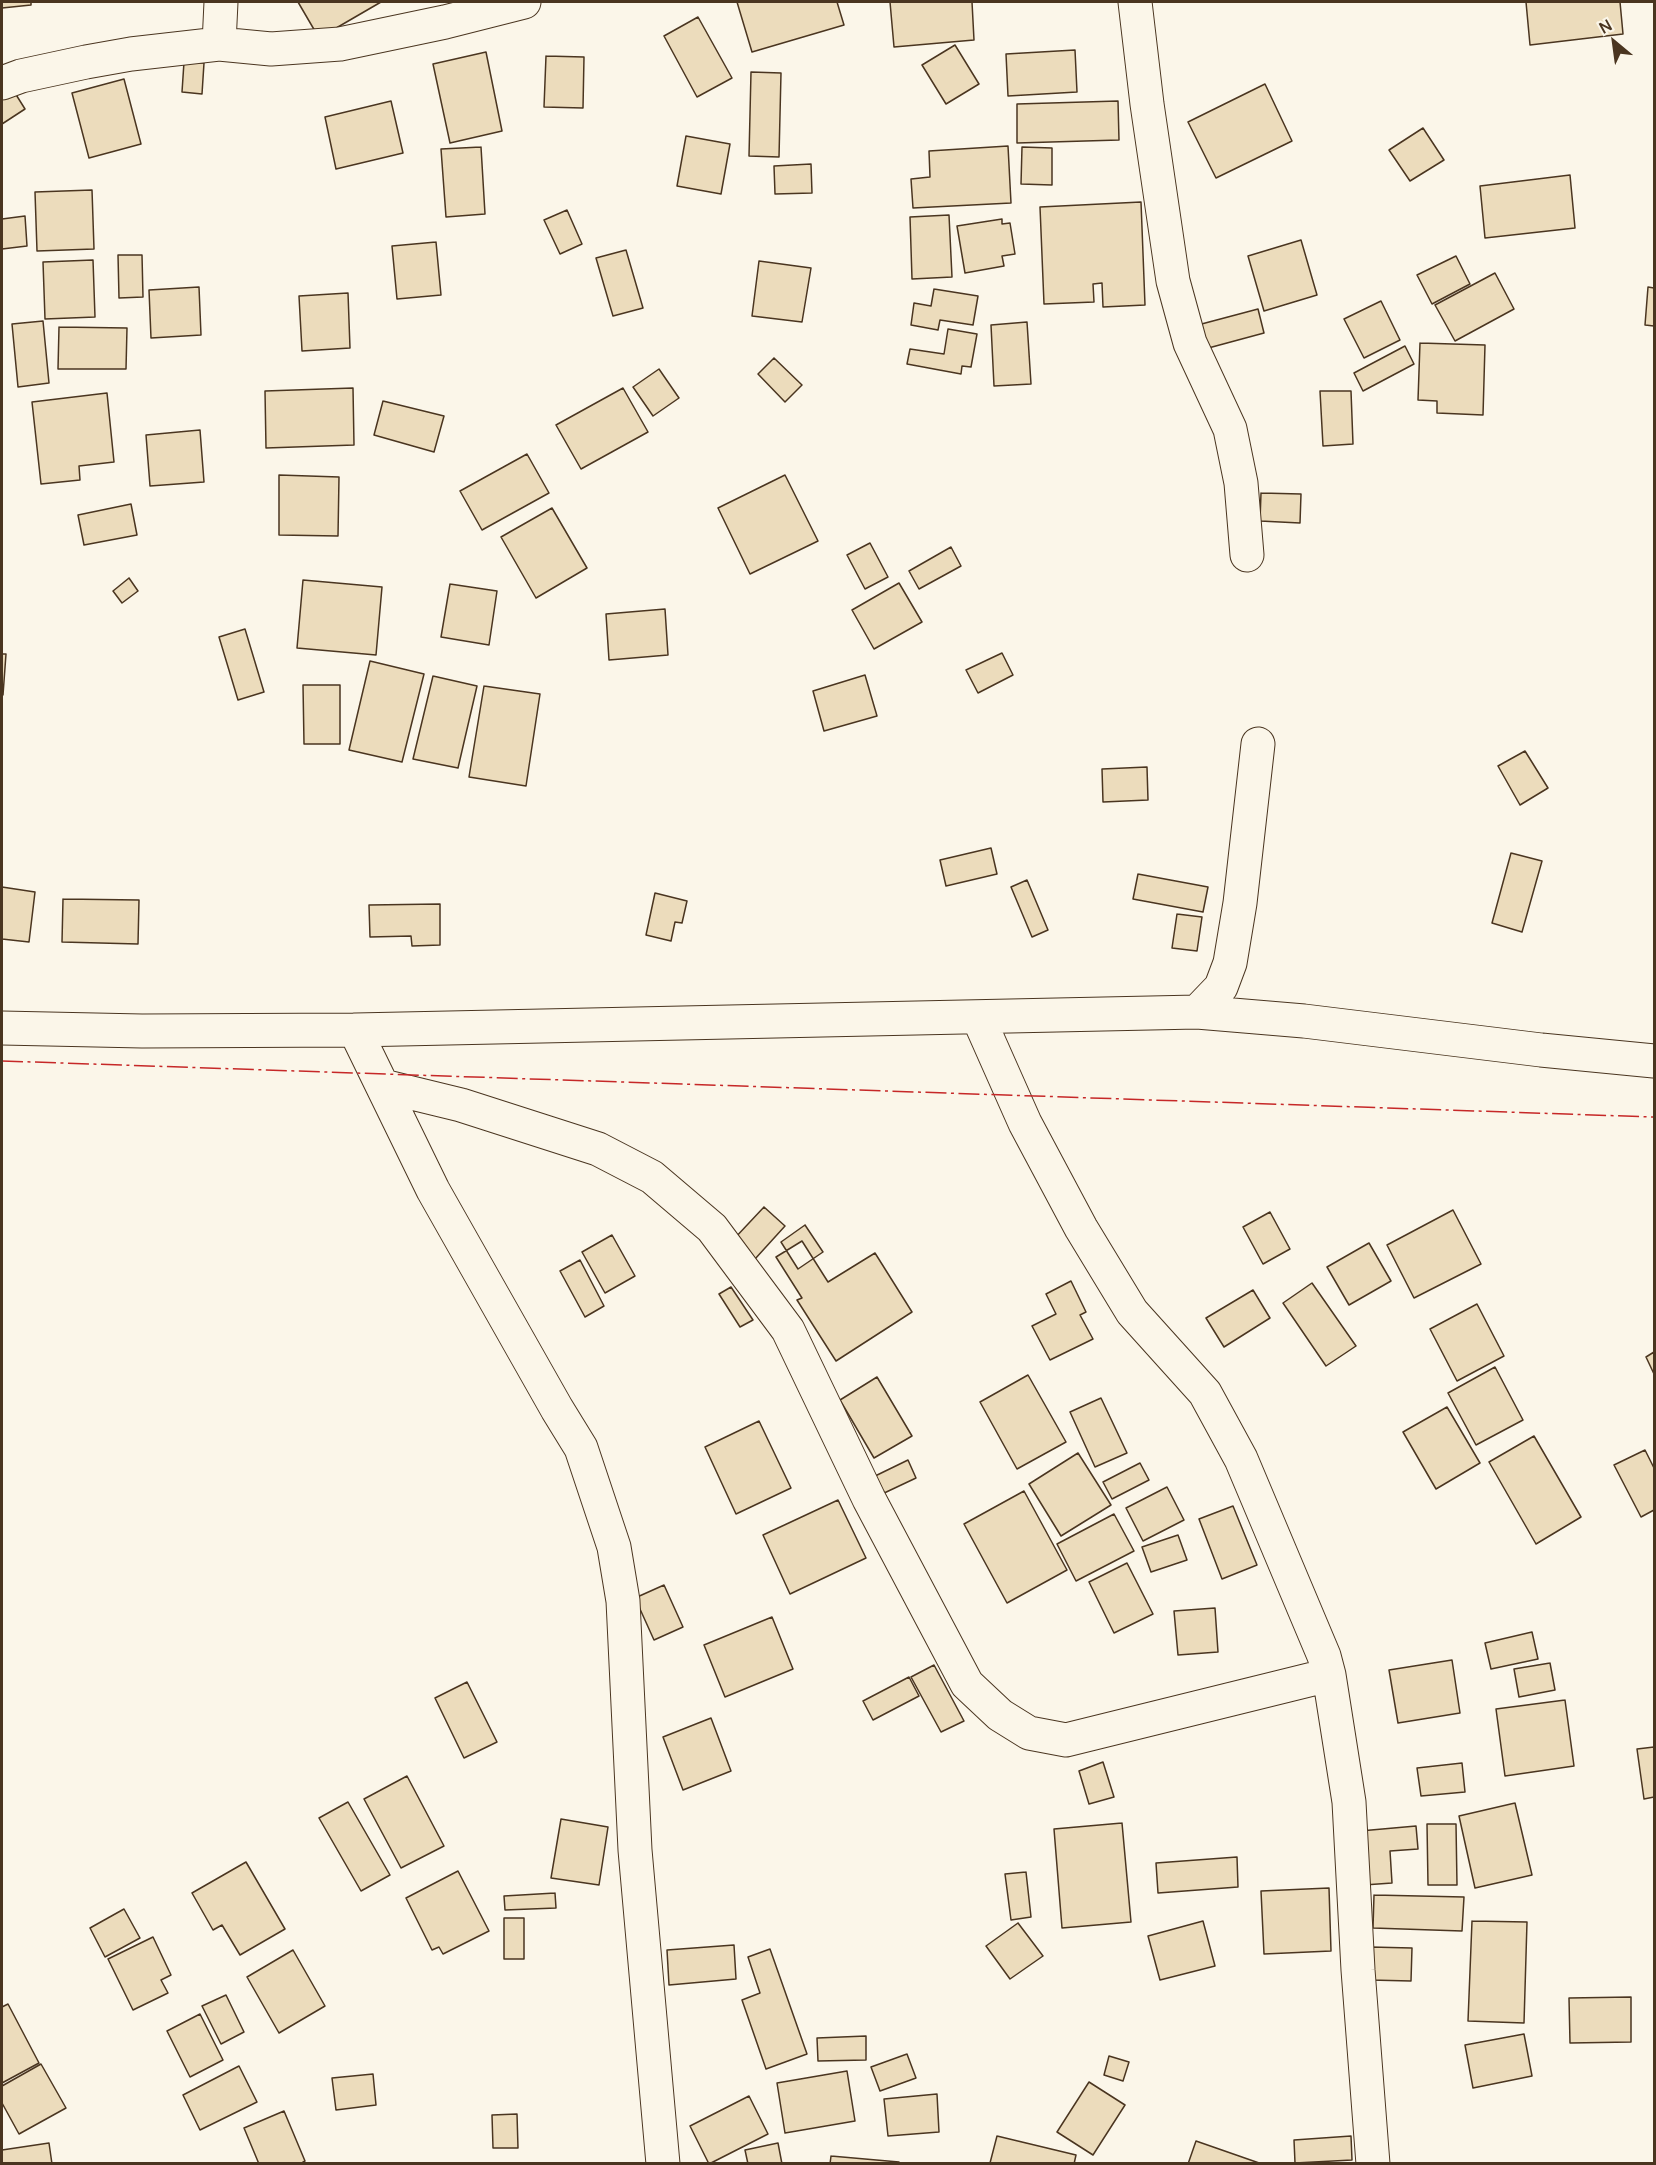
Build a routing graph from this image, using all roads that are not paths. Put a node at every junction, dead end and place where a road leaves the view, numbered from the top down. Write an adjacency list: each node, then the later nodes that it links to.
1 (221, 2): 4 (street)
2 (524, 2): 4 (street)
3 (1135, 2): 6 (street)
4 (219, 44): 5 (street)
5 (2, 83)
6 (1247, 555)
7 (1258, 744): 8 (street)
8 (1197, 1012): 9 (street); 12 (street)
9 (978, 1017): 11 (street); 14 (street)
10 (2, 1028): 11 (street)
11 (356, 1030): 13 (street)
12 (1654, 1060)
13 (383, 1086): 14 (street); 15 (street)
14 (1329, 1675): 16 (street)
15 (663, 2163)
16 (1373, 2163)

